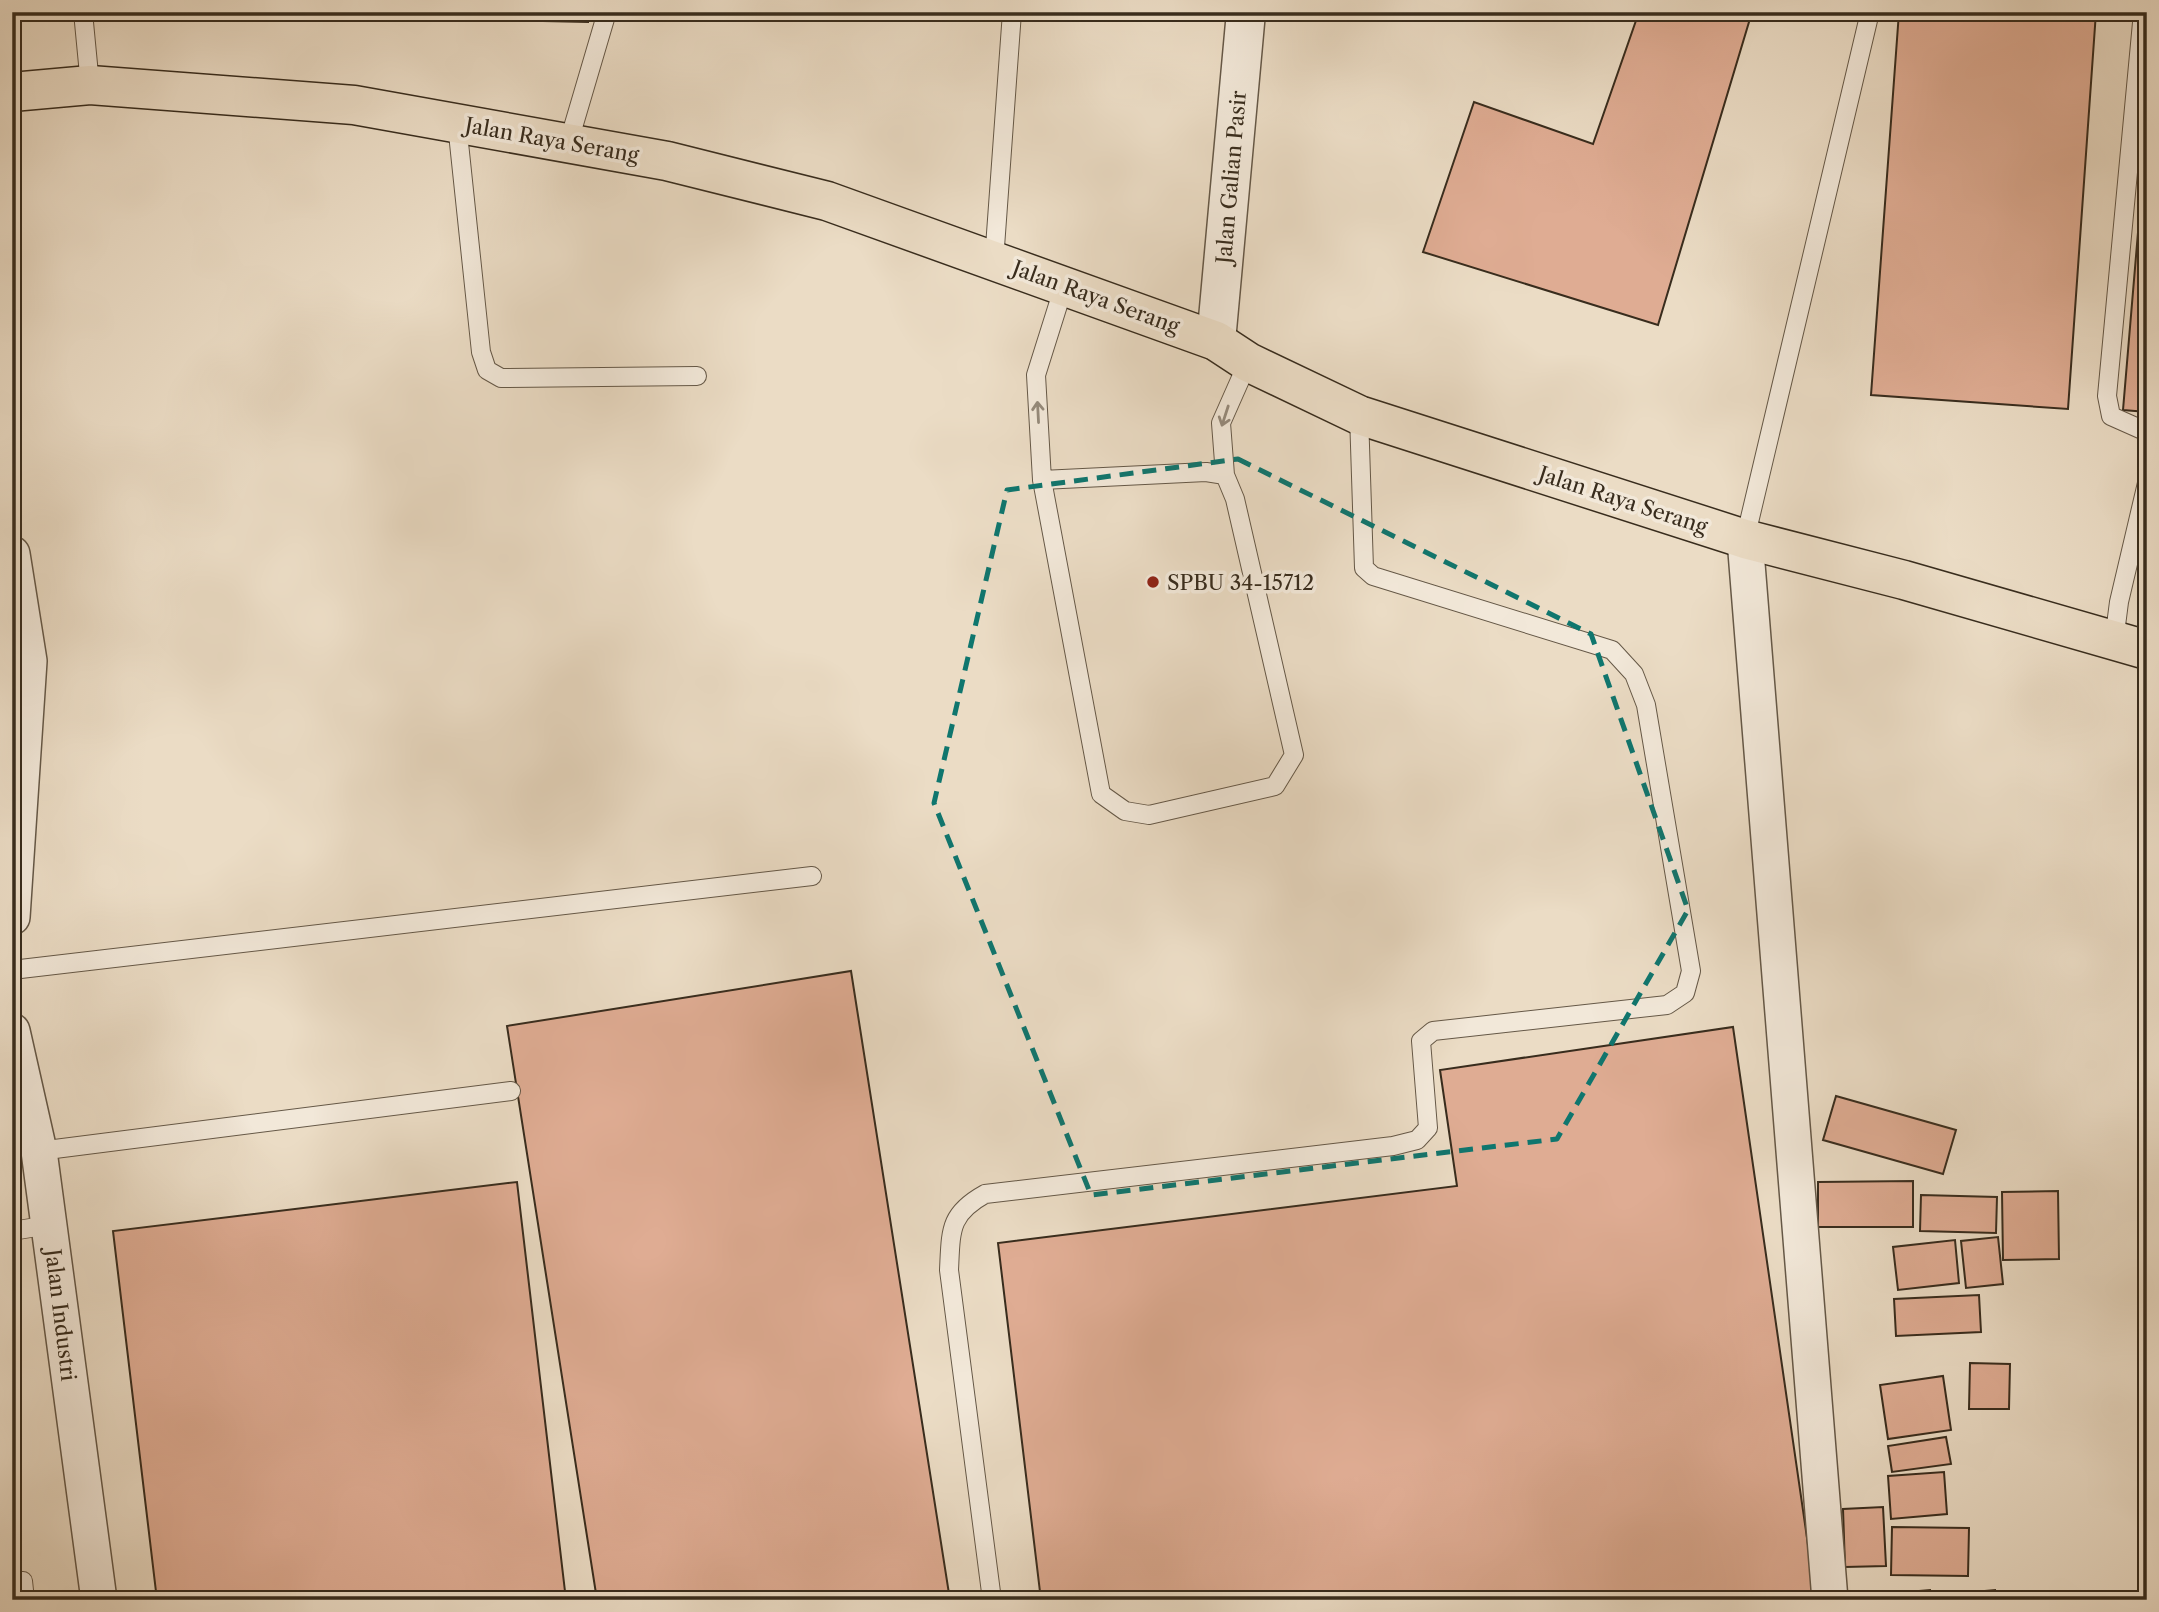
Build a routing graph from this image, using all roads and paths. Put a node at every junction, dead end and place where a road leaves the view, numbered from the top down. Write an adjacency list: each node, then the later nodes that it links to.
1 (83, 12): 7 (lane)
2 (607, 12): 10 (lane)
3 (1012, 12): 11 (lane)
4 (1246, 12): 13 (street, Jalan Galian Pasir)
5 (1870, 12): 21 (lane)
6 (2143, 12): 17 (lane)
7 (90, 85): 8 (highway, Jalan Raya Serang); 9 (highway, Jalan Raya Serang)
8 (12, 92)
9 (457, 124): 10 (highway, Jalan Raya Serang); 15 (lane)
10 (569, 141): 11 (highway, Jalan Raya Serang)
11 (994, 261): 12 (highway, Jalan Raya Serang)
12 (1064, 286): 13 (highway, Jalan Raya Serang); 19 (lane, one-way to 12)
13 (1216, 341): 14 (highway, Jalan Raya Serang)
14 (1248, 362): 16 (highway, Jalan Raya Serang); 18 (lane, one-way to 18)
15 (697, 376)
16 (1359, 415): 21 (highway, Jalan Raya Serang); 35 (lane)
17 (2147, 432)
18 (1225, 475): 19 (lane); 19 (lane)
19 (1042, 480)
20 (2147, 483): 23 (lane)
21 (1745, 539): 23 (highway, Jalan Raya Serang); 36 (street)
22 (12, 554): 25 (street)
23 (2130, 645)
24 (812, 876): 26 (lane)
25 (12, 917)
26 (12, 970)
27 (12, 1031): 29 (street, Jalan Industri)
28 (511, 1091): 29 (lane)
29 (39, 1151): 30 (street, Jalan Industri)
30 (49, 1225): 31 (lane); 34 (street, Jalan Industri)
31 (12, 1231)
32 (23, 1581): 33 (lane)
33 (25, 1600)
34 (99, 1600)
35 (992, 1600)
36 (1830, 1600)

